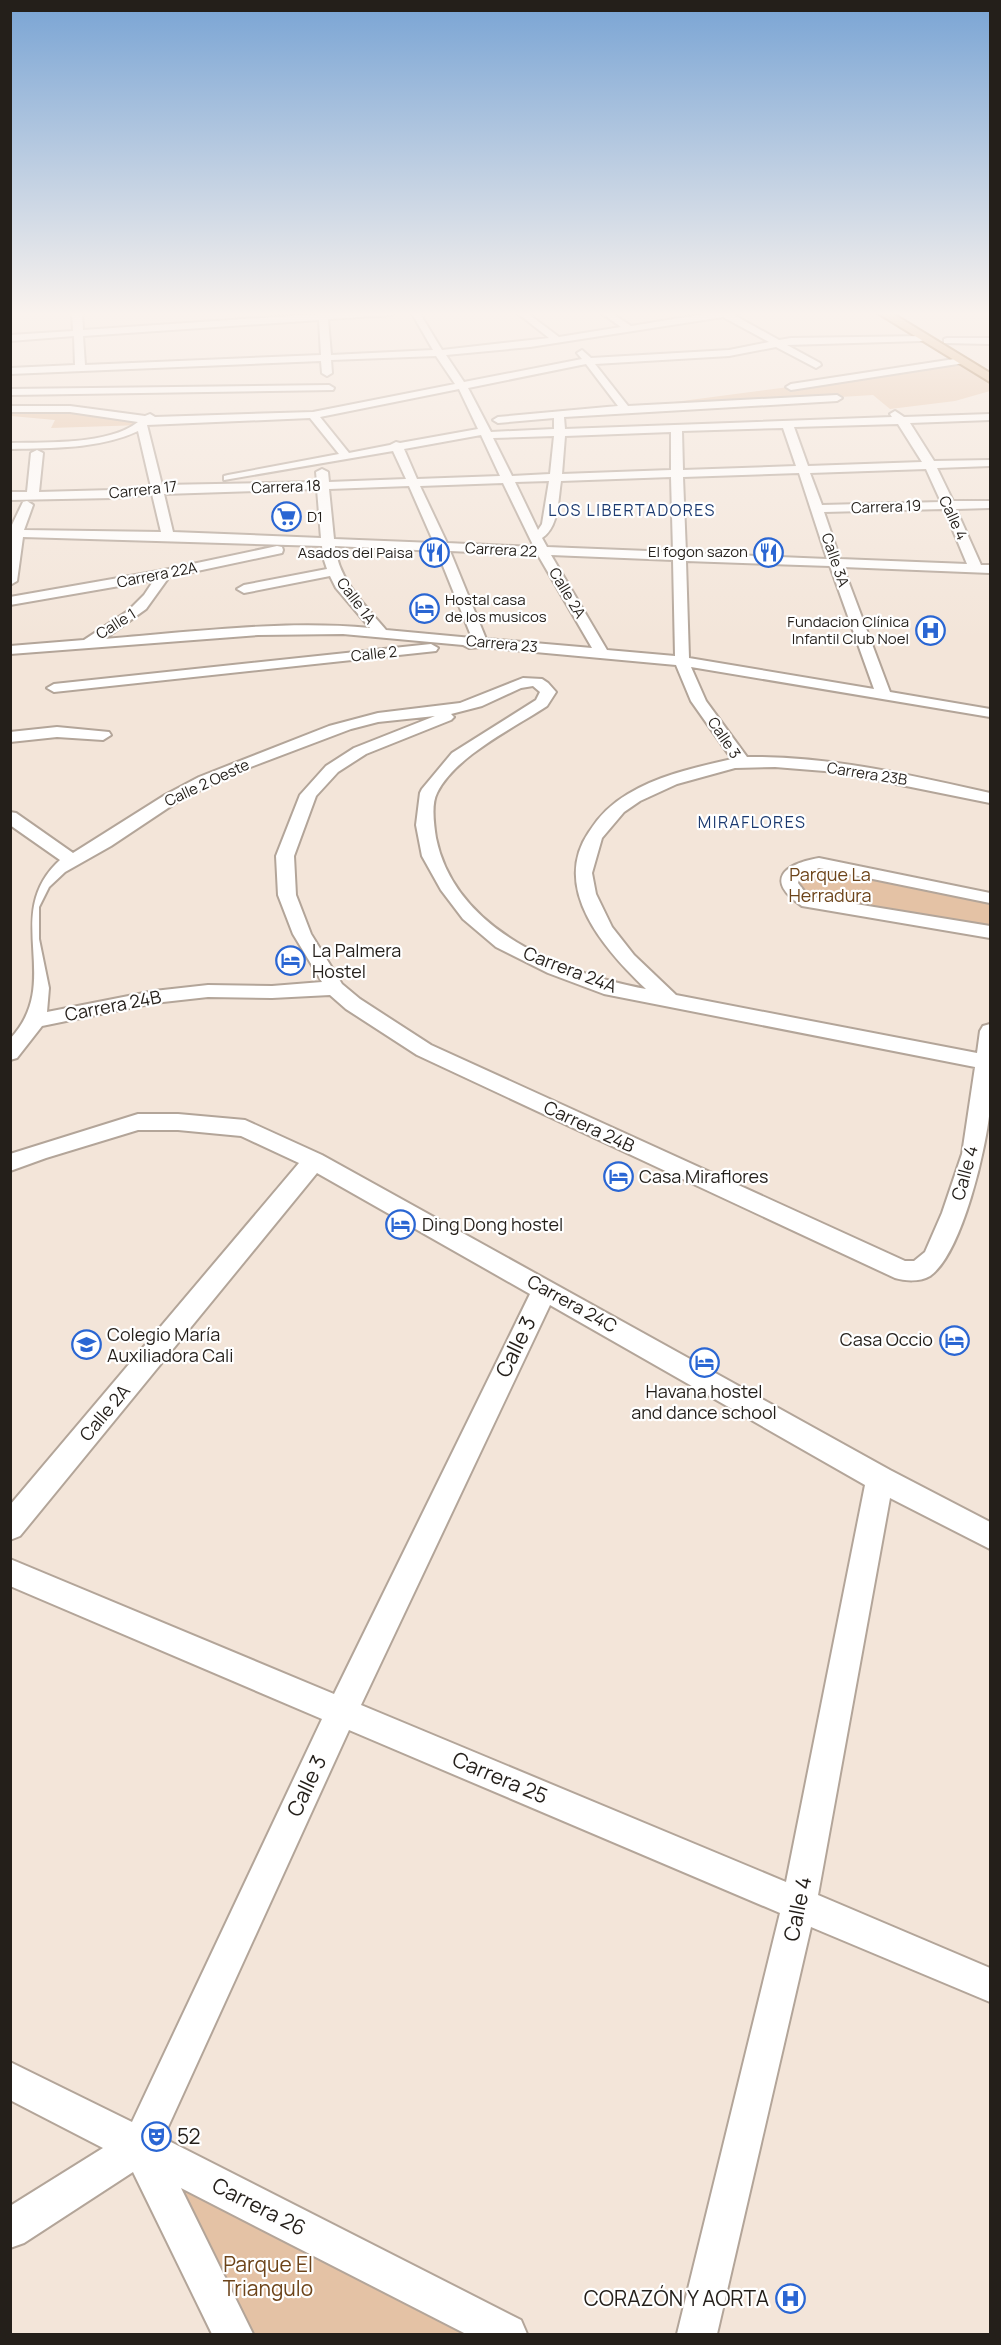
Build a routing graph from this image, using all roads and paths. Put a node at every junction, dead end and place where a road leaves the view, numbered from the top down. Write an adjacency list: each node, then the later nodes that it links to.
1 (131, 421): 13 (street)
2 (160, 421): 26 (street)
3 (318, 421): 16 (street)
4 (481, 421): 11 (street, Calle 2A)
5 (525, 421): 11 (street)
6 (559, 421): 12 (street)
7 (771, 421): 10 (street, Carrera 17)
8 (787, 421): 20 (street, Calle 3A)
9 (904, 421): 19 (street, Calle 4)
10 (677, 424): 12 (street, Carrera 17); 21 (street, Calle 3)
11 (485, 429): 12 (street, Carrera 17); 14 (street, Carrera 17); 23 (street, Calle 2A)
12 (560, 432): 22 (street)
13 (10, 446)
14 (396, 446): 16 (street, Carrera 17); 24 (street)
15 (37, 453): 28 (street)
16 (345, 455): 17 (street, Carrera 17)
17 (321, 460): 25 (street, Calle 1A); 26 (street, Carrera 17)
18 (990, 463): 19 (street, Carrera 18)
19 (929, 465): 20 (street, Carrera 18); 30 (street, Calle 4)
20 (802, 469): 21 (street, Carrera 18); 31 (street, Calle 3A)
21 (678, 472): 22 (street, Carrera 18); 39 (street, Calle 3)
22 (556, 477): 23 (street, Carrera 18); 34 (street)
23 (507, 479): 24 (street, Carrera 18); 34 (street, Calle 2A)
24 (412, 482): 25 (street, Carrera 18); 37 (street)
25 (324, 486): 26 (street, Carrera 18); 36 (street, Calle 1A)
26 (157, 491): 28 (street, Carrera 17); 33 (street)
27 (10, 496): 28 (street, Carrera 17)
28 (30, 500): 32 (street)
29 (990, 504): 30 (street, Carrera 19)
30 (946, 505): 31 (street, Carrera 19); 41 (street, Calle 4)
31 (818, 509): 40 (street, Calle 3A)
32 (13, 533): 33 (street, Carrera 22); 45 (street)
33 (168, 536): 35 (street, Carrera 22)
34 (537, 536): 38 (street, Calle 2A)
35 (302, 543): 36 (street, Carrera 22); 44 (street, Carrera 22A)
36 (329, 543): 37 (street, Carrera 22); 43 (street, Calle 1A)
37 (442, 547): 38 (street, Carrera 22); 50 (street)
38 (543, 552): 39 (street, Carrera 22); 52 (street, Calle 2A)
39 (678, 556): 40 (street, Carrera 22); 53 (street, Calle 3)
40 (835, 562): 41 (street, Carrera 22); 56 (street, Calle 3A)
41 (976, 569): 42 (street, Carrera 22)
42 (990, 569)
43 (335, 571): 46 (street); 48 (street, Calle 1A)
44 (164, 574): 47 (street, Carrera 22A); 49 (street, Calle 1)
45 (10, 581)
46 (244, 589)
47 (10, 601)
48 (381, 633): 49 (street, Carrera 23); 50 (street, Carrera 23)
49 (86, 643): 51 (street, Carrera 23)
50 (481, 643): 52 (street, Carrera 23); 55 (street, Calle 2)
51 (10, 650)
52 (602, 653): 53 (street, Carrera 23)
53 (682, 661): 56 (street, Carrera 23); 61 (street, Calle 3)
54 (530, 682): 57 (street, Calle 2 Oeste); 68 (street, Carrera 24A)
55 (54, 688)
56 (884, 695): 58 (street, Carrera 23)
57 (457, 708): 64 (street, Calle 2 Oeste); 67 (street, Carrera 24B)
58 (990, 713)
59 (103, 735): 60 (street)
60 (10, 737)
61 (742, 762): 62 (street, Carrera 23B); 68 (street, Calle 3)
62 (990, 798)
63 (10, 817): 64 (street)
64 (72, 860): 69 (street, Calle 2 Oeste)
65 (990, 898): 66 (street)
66 (990, 932)
67 (335, 988): 69 (street, Carrera 24B); 75 (street, Carrera 24B)
68 (669, 1000): 72 (street, Carrera 24A)
69 (35, 1021): 71 (street, Calle 2 Oeste)
70 (990, 1031): 72 (street, Calle 4)
71 (10, 1053)
72 (988, 1063): 75 (street, Calle 4)
73 (315, 1161): 74 (street, Carrera 24C); 76 (street, Carrera 24C); 78 (street, Calle 2A)
74 (10, 1163)
75 (920, 1270)
76 (544, 1289): 77 (street, Carrera 24C); 81 (street, Calle 3)
77 (880, 1479): 79 (street, Carrera 24C); 82 (street, Calle 4)
78 (10, 1527)
79 (990, 1536)
80 (10, 1572): 81 (street, Carrera 25)
81 (342, 1711): 82 (street, Carrera 25); 85 (street, Calle 3)
82 (800, 1904): 83 (street, Carrera 25); 89 (street, Calle 4)
83 (990, 1985)
84 (10, 2080): 85 (street, Carrera 26)
85 (140, 2146): 86 (street); 87 (street); 88 (street, Carrera 26)
86 (10, 2229)
87 (233, 2334)
88 (507, 2334)
89 (697, 2334)

